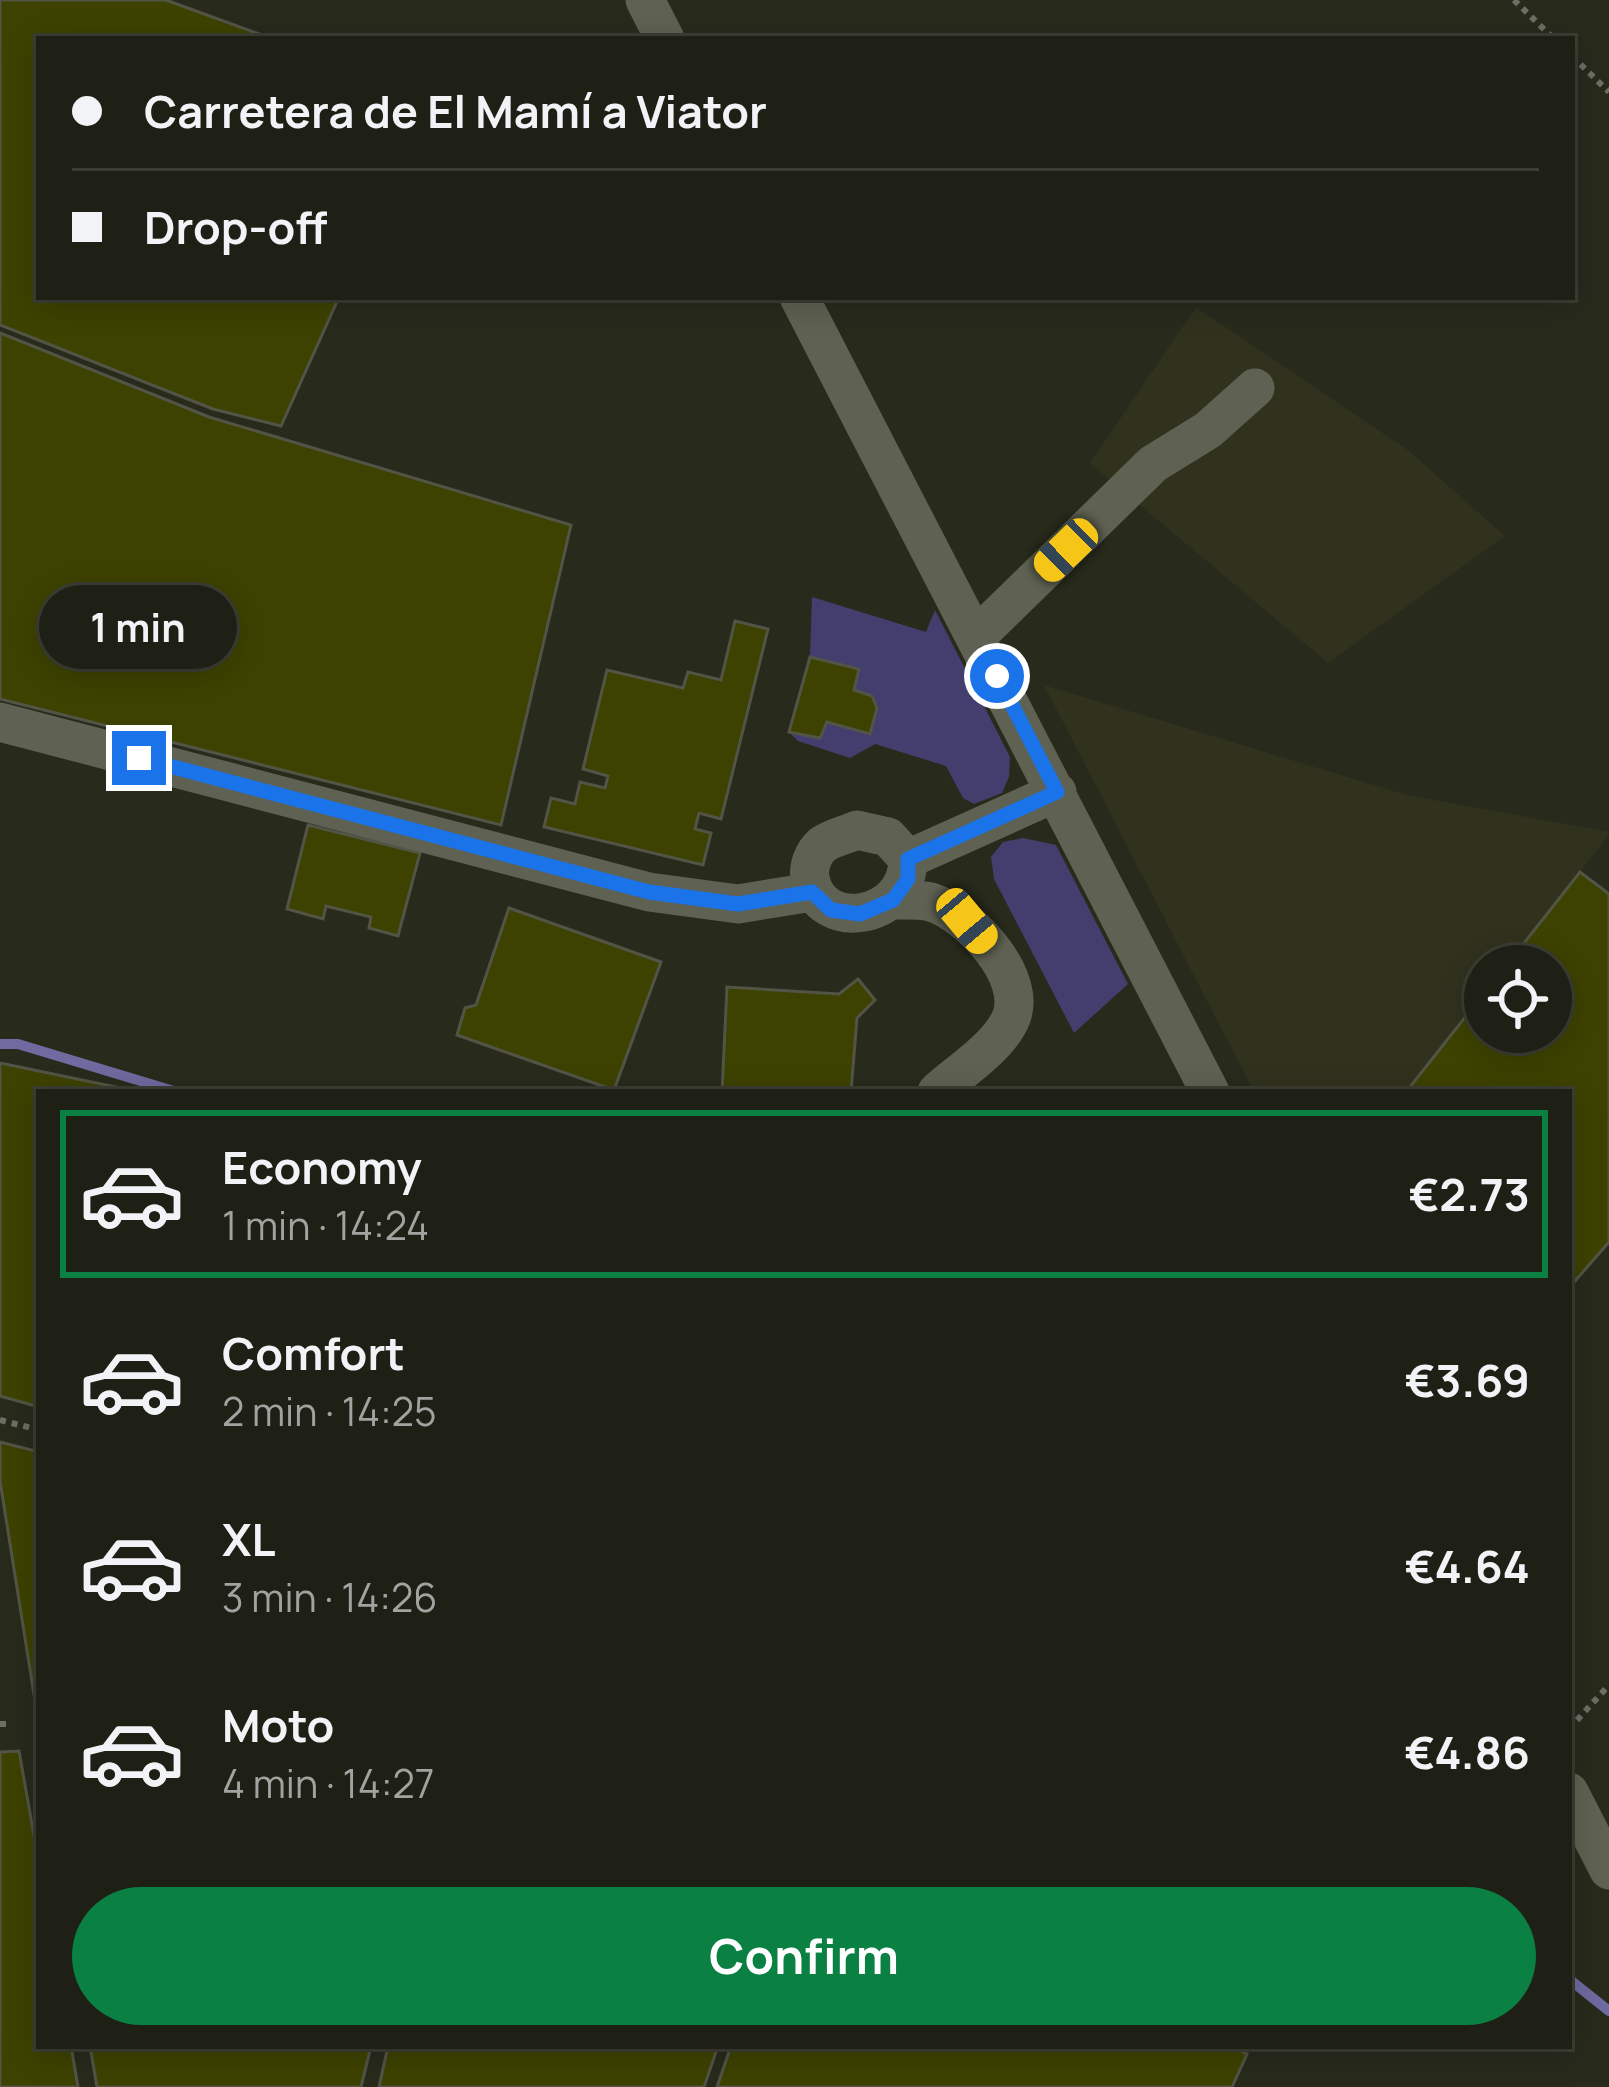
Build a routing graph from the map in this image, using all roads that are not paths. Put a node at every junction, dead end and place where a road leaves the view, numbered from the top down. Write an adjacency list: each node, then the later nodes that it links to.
1 (645, 0): 2 (street)
2 (663, 36)
3 (801, 300): 5 (street)
4 (1256, 388): 5 (street)
5 (976, 637): 7 (street)
6 (0, 722): 9 (street)
7 (1057, 792): 8 (street); 12 (street)
8 (908, 859): 9 (street); 10 (street)
9 (812, 892): 10 (street)
10 (893, 900): 11 (street)
11 (940, 1089)
12 (1208, 1089)
13 (1572, 1798): 14 (street)
14 (1609, 1870)

